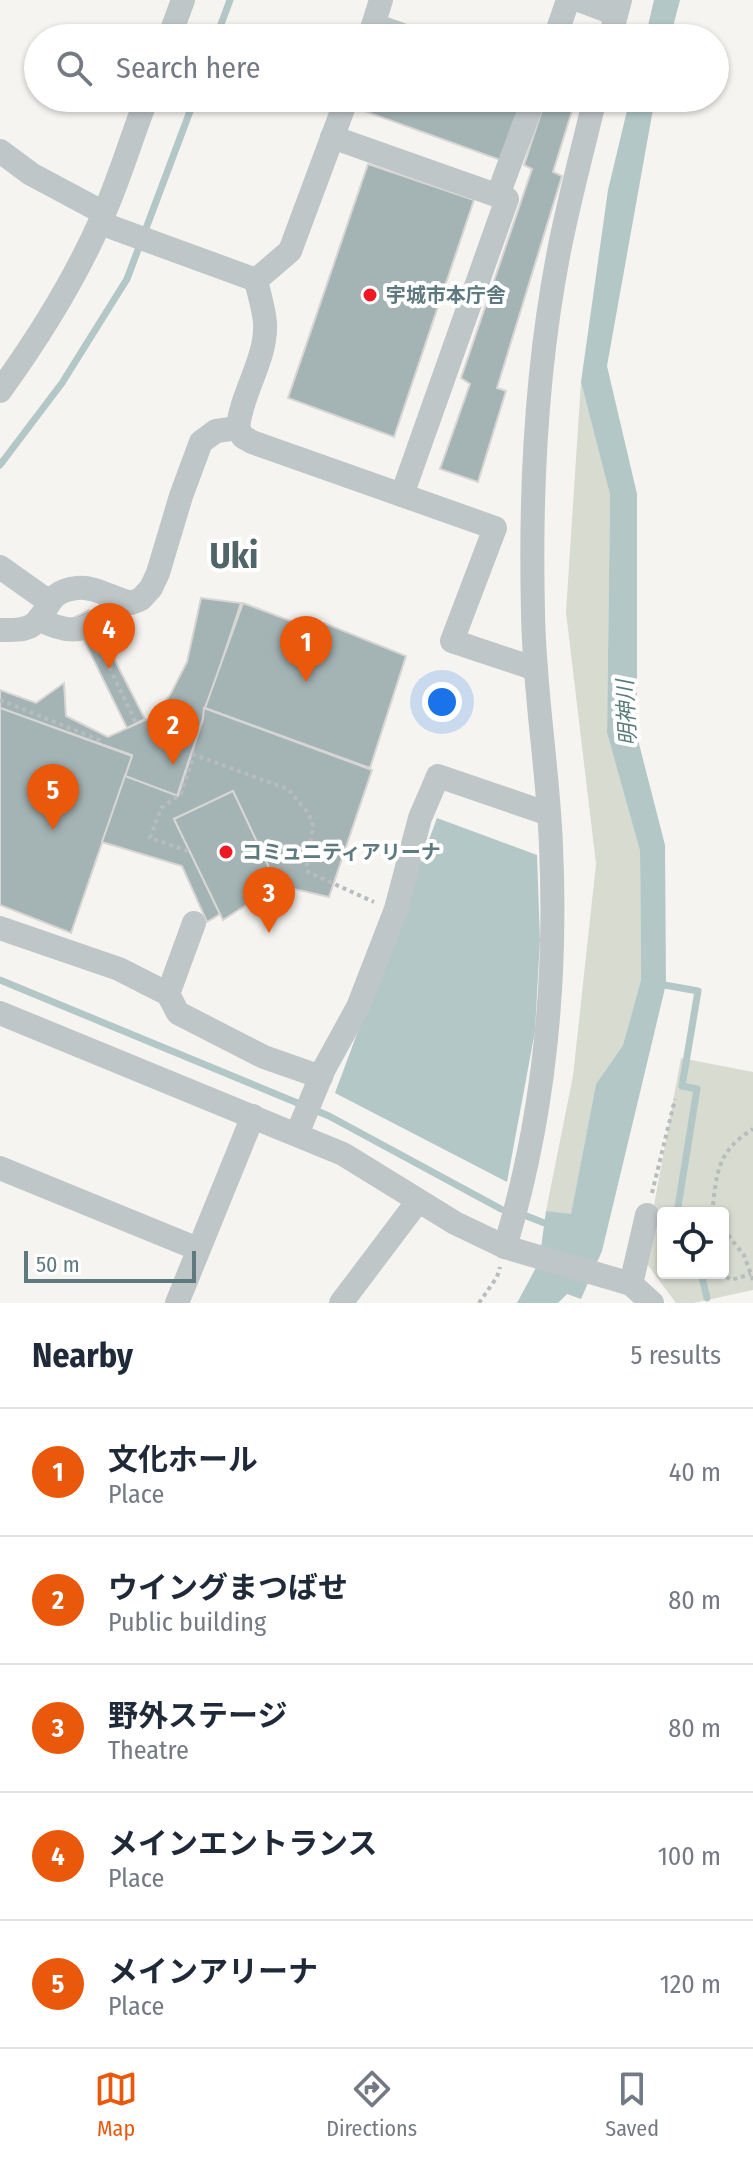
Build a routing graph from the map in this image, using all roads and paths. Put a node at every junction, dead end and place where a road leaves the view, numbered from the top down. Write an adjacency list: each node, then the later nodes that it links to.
1 (183, 0): 6 (street)
2 (381, 0): 7 (street)
3 (568, 0): 8 (street)
4 (579, 0): 5 (street)
5 (618, 7)
6 (174, 24)
7 (374, 24)
8 (560, 24)
9 (142, 112): 16 (street)
10 (342, 112): 13 (street)
11 (529, 112): 15 (street)
12 (592, 112): 26 (street)
13 (332, 137): 15 (street); 17 (street)
14 (5, 159): 16 (street)
15 (498, 195): 20 (street)
16 (102, 218): 17 (street); 18 (street)
17 (256, 280): 19 (street)
18 (0, 391)
19 (238, 428): 20 (street); 22 (street)
20 (402, 495): 26 (street)
21 (0, 567): 23 (street)
22 (120, 601): 23 (street); 24 (street)
23 (44, 610): 24 (street); 25 (street)
24 (89, 626): 28 (path)
25 (0, 630)
26 (536, 669): 30 (street)
27 (0, 700): 29 (path)
28 (136, 723)
29 (102, 741)
30 (549, 814): 37 (street); 47 (street)
31 (188, 851): 32 (path)
32 (380, 904)
33 (194, 923): 35 (street)
34 (0, 928): 35 (street)
35 (168, 994): 37 (street)
36 (0, 1013): 39 (street)
37 (318, 1083): 40 (street)
38 (675, 1099): 45 (path)
39 (253, 1116): 40 (street); 48 (street)
40 (300, 1127): 43 (street)
41 (753, 1129): 44 (path)
42 (0, 1168): 48 (street)
43 (418, 1201): 47 (street); 53 (street)
44 (713, 1207)
45 (647, 1215): 51 (street)
46 (729, 1236): 49 (path)
47 (510, 1248): 51 (street); 54 (path)
48 (198, 1249): 52 (street)
49 (752, 1277): 50 (path)
50 (729, 1279)
51 (624, 1281): 55 (street)
52 (177, 1303)
53 (341, 1303)
54 (479, 1303)
55 (652, 1303)

